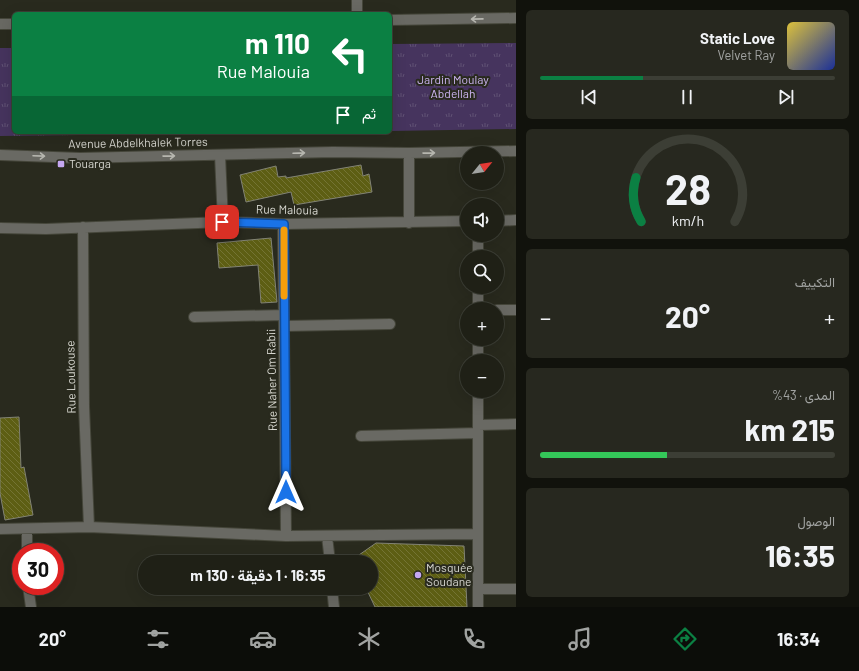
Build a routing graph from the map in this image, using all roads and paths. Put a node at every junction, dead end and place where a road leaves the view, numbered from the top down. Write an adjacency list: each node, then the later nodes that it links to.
1 (357, 0): 2 (street)
2 (357, 12)
3 (516, 18): 4 (street, one-way to 4)
4 (392, 20)
5 (0, 24): 6 (street)
6 (12, 24)
7 (516, 151): 8 (street, Avenue Abdelkhalek Torres, one-way to 7)
8 (409, 153): 10 (street, Avenue Abdelkhalek Torres, one-way to 8); 15 (street)
9 (0, 155): 10 (street, Avenue Abdelkhalek Torres, one-way to 10)
10 (220, 155): 13 (street)
11 (516, 220): 12 (street)
12 (504, 221)
13 (222, 222): 16 (street, Rue Malouia); 17 (street, Rue Malouia)
14 (460, 222): 15 (street, Rue Malouia)
15 (409, 223): 16 (street, Rue Malouia)
16 (284, 224): 21 (street, Rue Naher Om Rabii)
17 (83, 227): 18 (street, Rue Malouia); 29 (street, Rue Loukouse)
18 (0, 228)
19 (504, 310): 20 (street)
20 (516, 310)
21 (284, 315): 22 (street); 24 (street, Rue Naher Om Rabii)
22 (194, 317)
23 (390, 324): 24 (street)
24 (284, 326): 33 (street, Rue Naher Om Rabii)
25 (478, 398): 27 (street)
26 (516, 424): 27 (street)
27 (478, 429): 28 (street); 32 (street)
28 (361, 436)
29 (89, 527): 30 (street); 33 (street)
30 (27, 528): 31 (street); 35 (street)
31 (0, 529)
32 (477, 534): 34 (street); 37 (street)
33 (286, 536): 34 (street)
34 (328, 536): 36 (street)
35 (27, 543)
36 (329, 555)
37 (478, 589): 38 (street); 43 (street)
38 (516, 589)
39 (29, 595): 41 (street)
40 (333, 595): 42 (street)
41 (31, 607)
42 (334, 607)
43 (478, 607)

